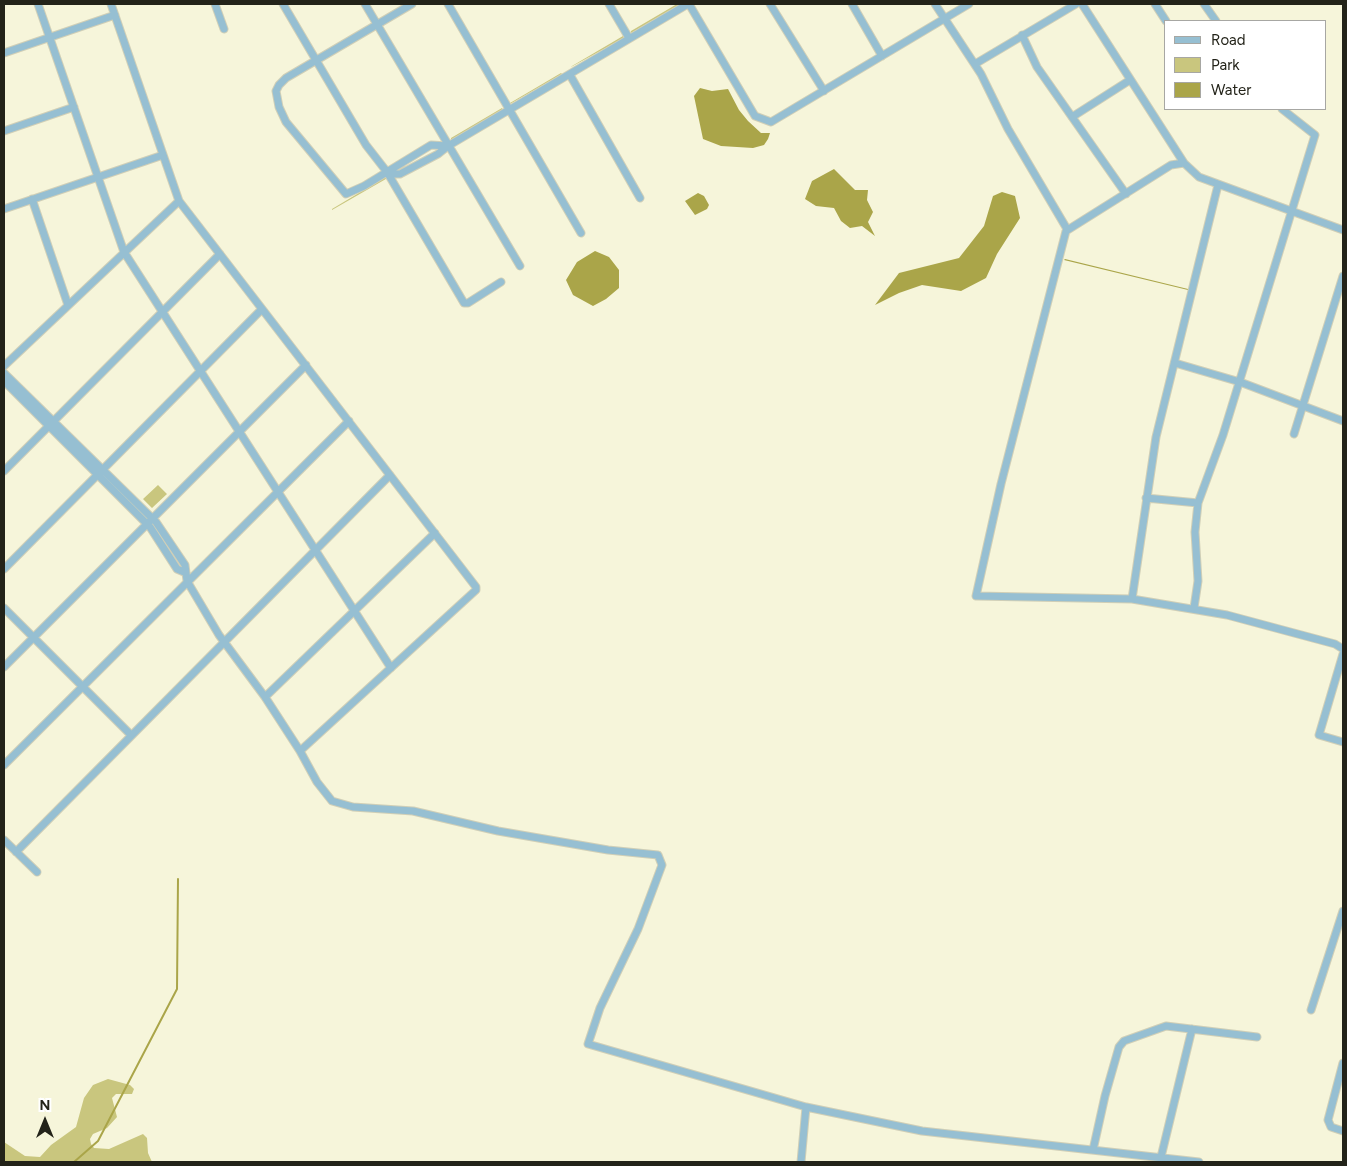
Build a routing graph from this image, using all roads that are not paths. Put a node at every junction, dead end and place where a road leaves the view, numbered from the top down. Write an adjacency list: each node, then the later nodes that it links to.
1 (38, 4): 25 (street)
2 (111, 4): 18 (street)
3 (215, 4): 23 (street)
4 (283, 4): 29 (street)
5 (365, 4): 22 (street)
6 (412, 4): 22 (street)
7 (448, 4): 35 (street)
8 (609, 4): 26 (street)
9 (688, 4): 26 (street); 33 (street)
10 (770, 4): 33 (street)
11 (852, 4): 28 (street)
12 (935, 4): 19 (street)
13 (969, 4): 19 (street)
14 (1076, 4): 24 (street)
15 (1082, 4): 32 (street)
16 (1156, 4): 20 (street)
17 (1204, 4): 21 (street)
18 (115, 15): 25 (street); 40 (street)
19 (944, 19): 28 (street); 30 (street)
20 (1165, 20)
21 (1215, 20)
22 (377, 24): 29 (street); 39 (street)
23 (224, 28)
24 (1022, 35): 30 (street); 37 (street)
25 (49, 37): 27 (street); 34 (street)
26 (629, 38): 31 (street)
27 (4, 52)
28 (882, 56): 33 (street)
29 (316, 59): 42 (street); 42 (street)
30 (975, 64): 51 (street)
31 (570, 75): 35 (street); 46 (street)
32 (1130, 80): 37 (street); 41 (street)
33 (824, 91)
34 (74, 107): 38 (street); 43 (street)
35 (509, 110): 39 (street); 53 (street)
36 (1283, 110): 50 (street)
37 (1072, 117): 45 (street)
38 (4, 131)
39 (448, 146): 42 (street); 42 (street); 56 (street)
40 (163, 154): 43 (street); 48 (street)
41 (1184, 163): 44 (street); 45 (street)
42 (387, 172): 58 (street)
43 (98, 177): 47 (street); 54 (street)
44 (1218, 185): 50 (street); 62 (street)
45 (1126, 194): 51 (street)
46 (640, 198)
47 (32, 199): 49 (street); 59 (street)
48 (179, 201): 54 (street); 55 (street)
49 (4, 209)
50 (1291, 210): 52 (street); 67 (street)
51 (1067, 228): 88 (street)
52 (1343, 230)
53 (581, 233)
54 (124, 252): 59 (street); 61 (street)
55 (220, 254): 60 (street); 61 (street)
56 (520, 266)
57 (1343, 276): 68 (street)
58 (502, 282)
59 (68, 305): 63 (street)
60 (262, 309): 64 (street); 65 (street)
61 (162, 313): 65 (street); 71 (street)
62 (1175, 363): 67 (street); 79 (street)
63 (4, 366)
64 (306, 366): 69 (street); 72 (street)
65 (200, 372): 72 (street); 74 (street)
66 (5, 375): 71 (street)
67 (1240, 382): 68 (street); 80 (street)
68 (1304, 406): 70 (street); 73 (street)
69 (349, 421): 77 (street); 78 (street)
70 (1343, 421)
71 (51, 423): 74 (street); 75 (street); 76 (street)
72 (239, 432): 78 (street); 81 (street)
73 (1294, 434)
74 (103, 469): 76 (street); 81 (street)
75 (4, 471)
76 (97, 474): 82 (street); 85 (street)
77 (390, 475): 83 (street); 84 (street)
78 (278, 491): 84 (street); 87 (street)
79 (1146, 498): 80 (street); 88 (street)
80 (1198, 503): 90 (street)
81 (152, 517): 82 (street); 86 (street)
82 (146, 523): 86 (street); 92 (street)
83 (435, 532): 91 (street); 97 (street)
84 (316, 550): 91 (street); 93 (street)
85 (4, 569)
86 (184, 572): 87 (street)
87 (187, 581): 93 (street); 98 (street)
88 (1132, 599): 90 (street)
89 (4, 608): 92 (street)
90 (1194, 608): 94 (street)
91 (354, 610): 97 (street); 99 (street)
92 (33, 637): 96 (street); 98 (street)
93 (224, 643): 99 (street); 100 (street)
94 (1343, 648)
95 (1343, 654): 101 (street)
96 (4, 667)
97 (392, 668): 102 (street)
98 (82, 686): 100 (street); 103 (street)
99 (265, 697): 102 (street)
100 (131, 735): 105 (street)
101 (1343, 742)
102 (300, 751): 112 (street)
103 (4, 764)
104 (4, 840): 105 (street)
105 (16, 852): 106 (street)
106 (37, 872)
107 (1343, 912): 108 (street)
108 (1311, 1010)
109 (1192, 1029): 110 (street); 114 (street); 115 (street)
110 (1257, 1037)
111 (1343, 1063): 113 (street)
112 (806, 1107): 114 (street); 116 (street)
113 (1343, 1131)
114 (1093, 1150): 115 (street)
115 (1161, 1158): 117 (street)
116 (802, 1162)
117 (1199, 1162)

